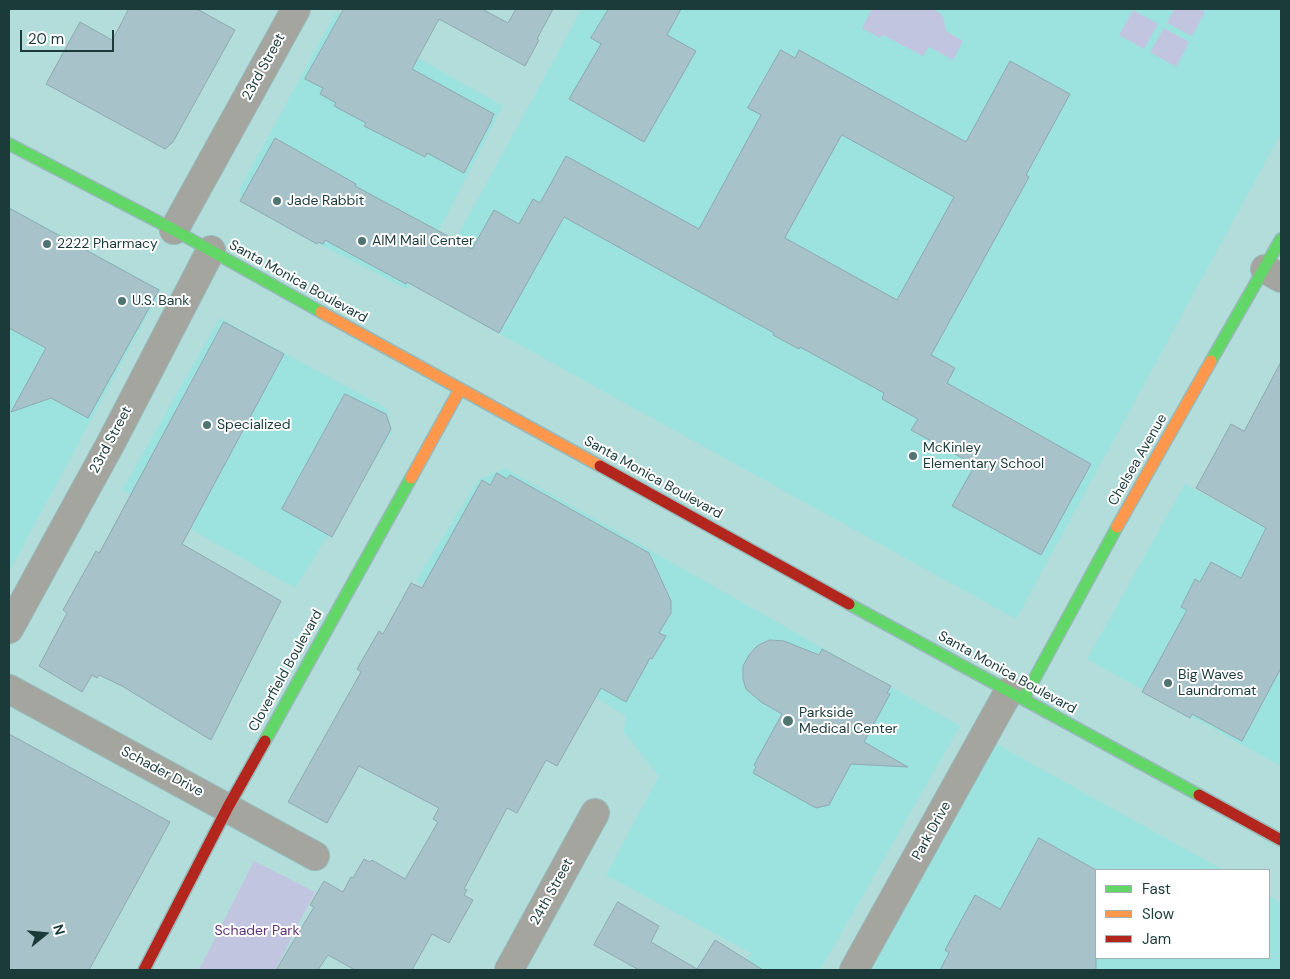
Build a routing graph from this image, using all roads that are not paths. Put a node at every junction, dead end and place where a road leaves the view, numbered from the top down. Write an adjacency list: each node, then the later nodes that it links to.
1 (296, 9): 3 (street, 23rd Street)
2 (9, 144): 3 (main road, Santa Monica Boulevard)
3 (174, 230): 5 (main road, Santa Monica Boulevard)
4 (1281, 239): 6 (main road, Chelsea Avenue)
5 (211, 250): 7 (main road, Santa Monica Boulevard); 8 (street, 23rd Street)
6 (1273, 273): 10 (main road, Chelsea Avenue)
7 (460, 389): 10 (main road, Santa Monica Boulevard); 11 (main road, Cloverfield Boulevard)
8 (9, 629)
9 (9, 689): 11 (street, Schader Drive)
10 (1016, 695): 13 (main road, Santa Monica Boulevard); 17 (street, Park Drive)
11 (228, 807): 14 (street, Schader Drive); 15 (main road, Cloverfield Boulevard)
12 (596, 813): 16 (street, 24th Street)
13 (1281, 840)
14 (315, 856)
15 (144, 970)
16 (509, 970)
17 (854, 970)

